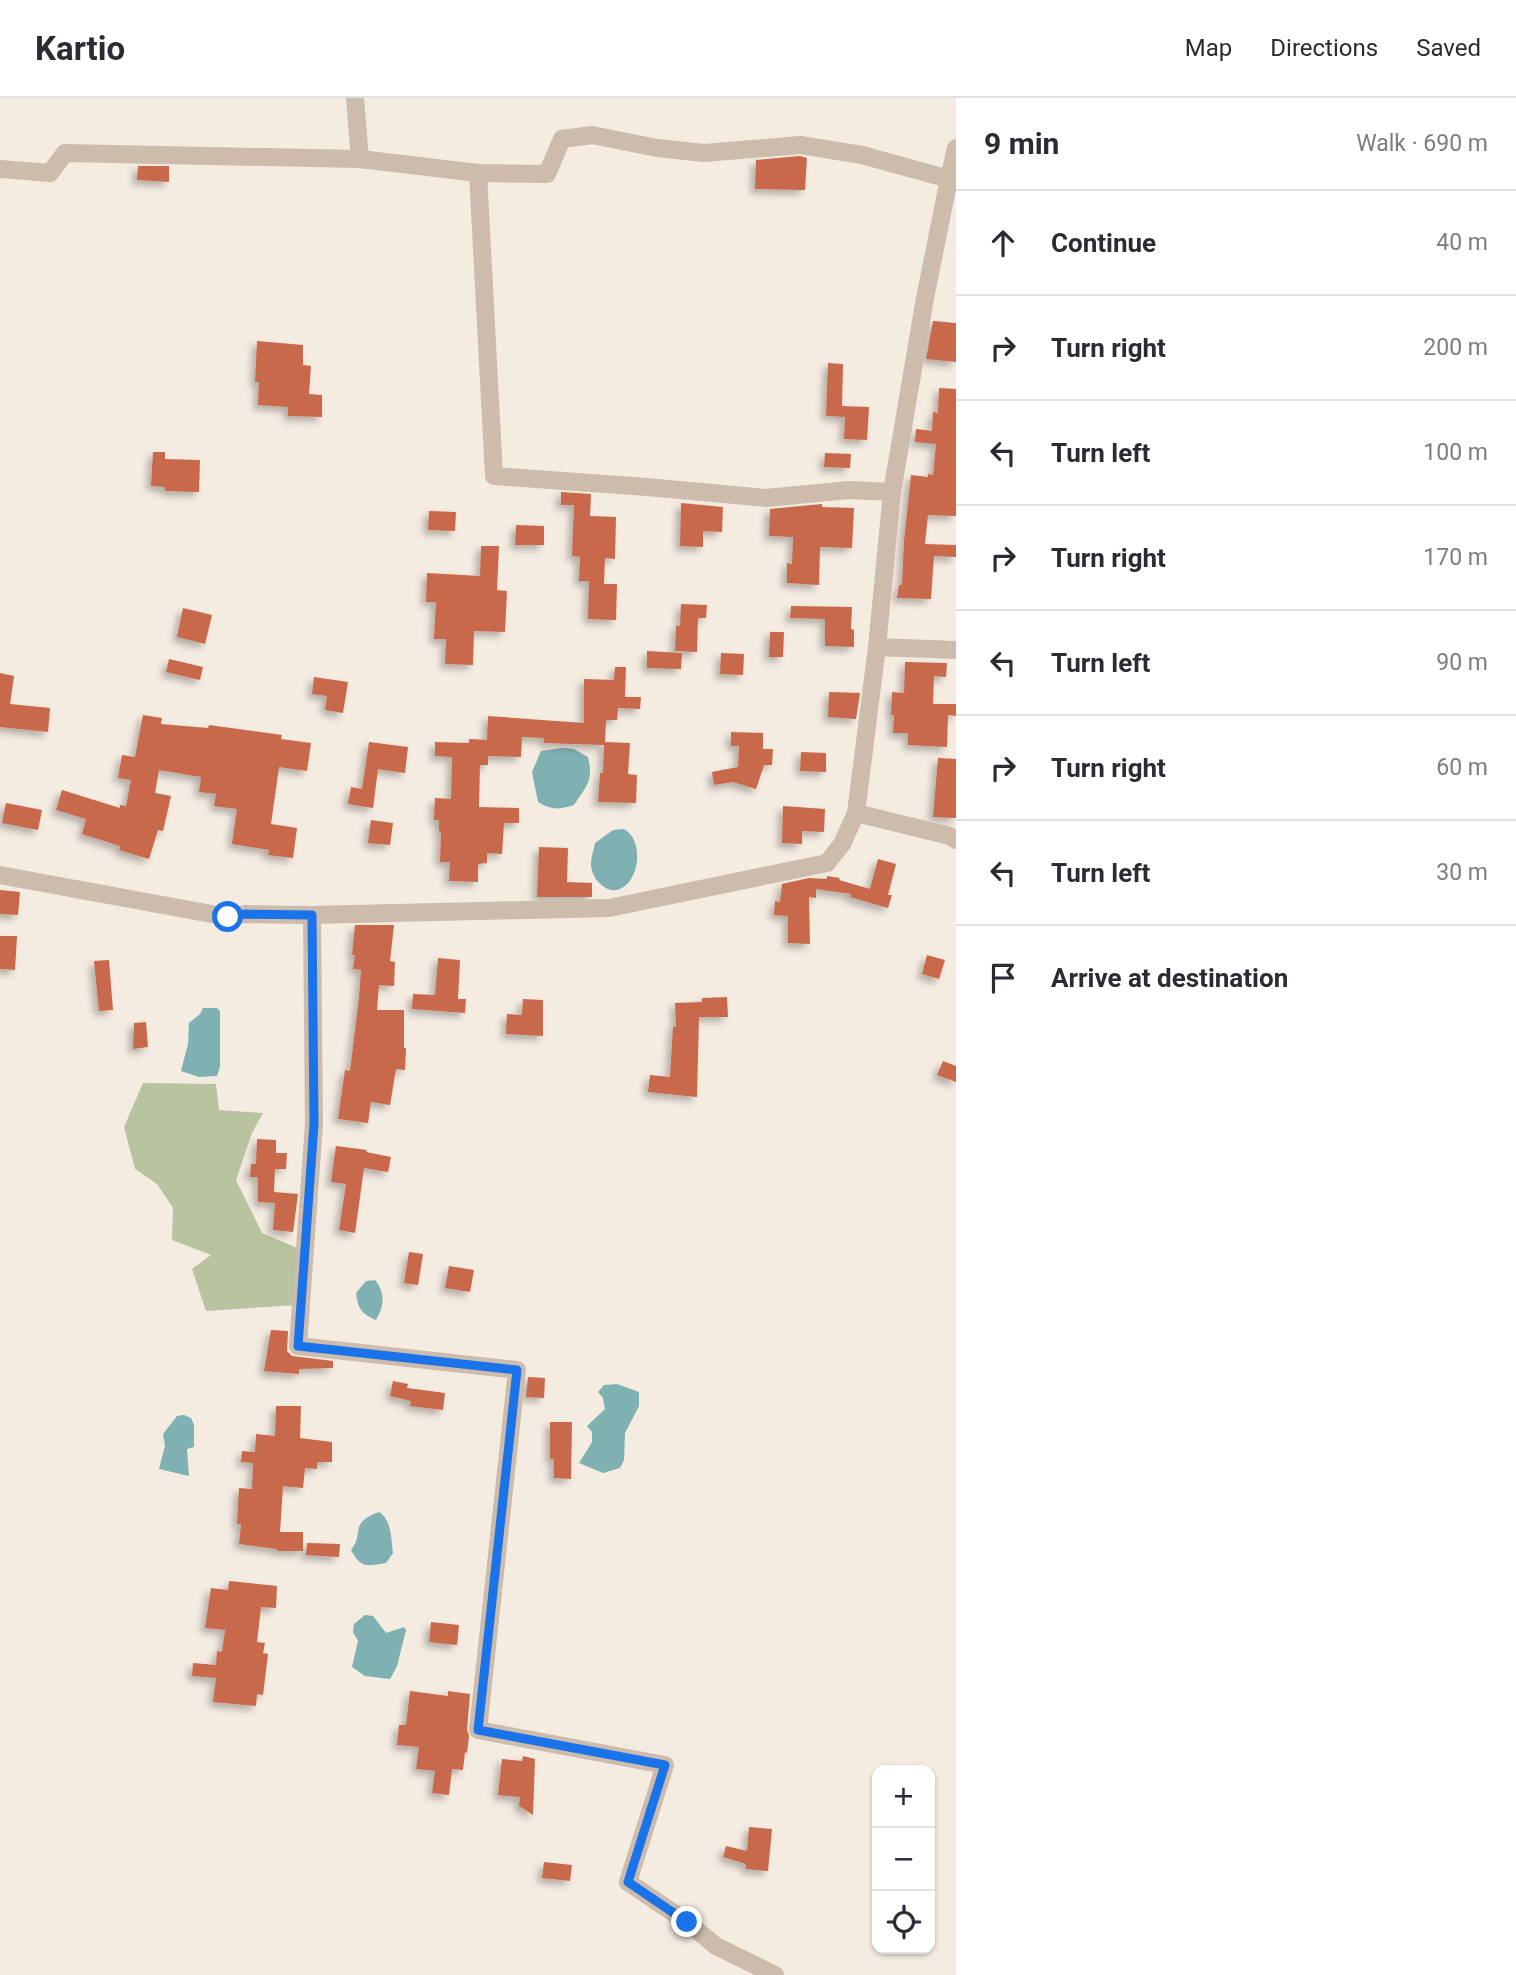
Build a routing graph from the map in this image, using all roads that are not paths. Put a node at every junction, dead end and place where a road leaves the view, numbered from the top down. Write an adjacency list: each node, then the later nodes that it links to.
1 (355, 98): 3 (street)
2 (956, 148): 6 (street)
3 (360, 159): 4 (street); 5 (street)
4 (0, 169)
5 (478, 173): 6 (street); 7 (street)
6 (952, 180): 7 (street)
7 (892, 492): 8 (street)
8 (877, 647): 9 (street); 10 (street)
9 (956, 650)
10 (856, 813): 11 (street); 13 (street)
11 (956, 840)
12 (0, 875): 13 (street)
13 (312, 915): 14 (street)
14 (775, 1975)

